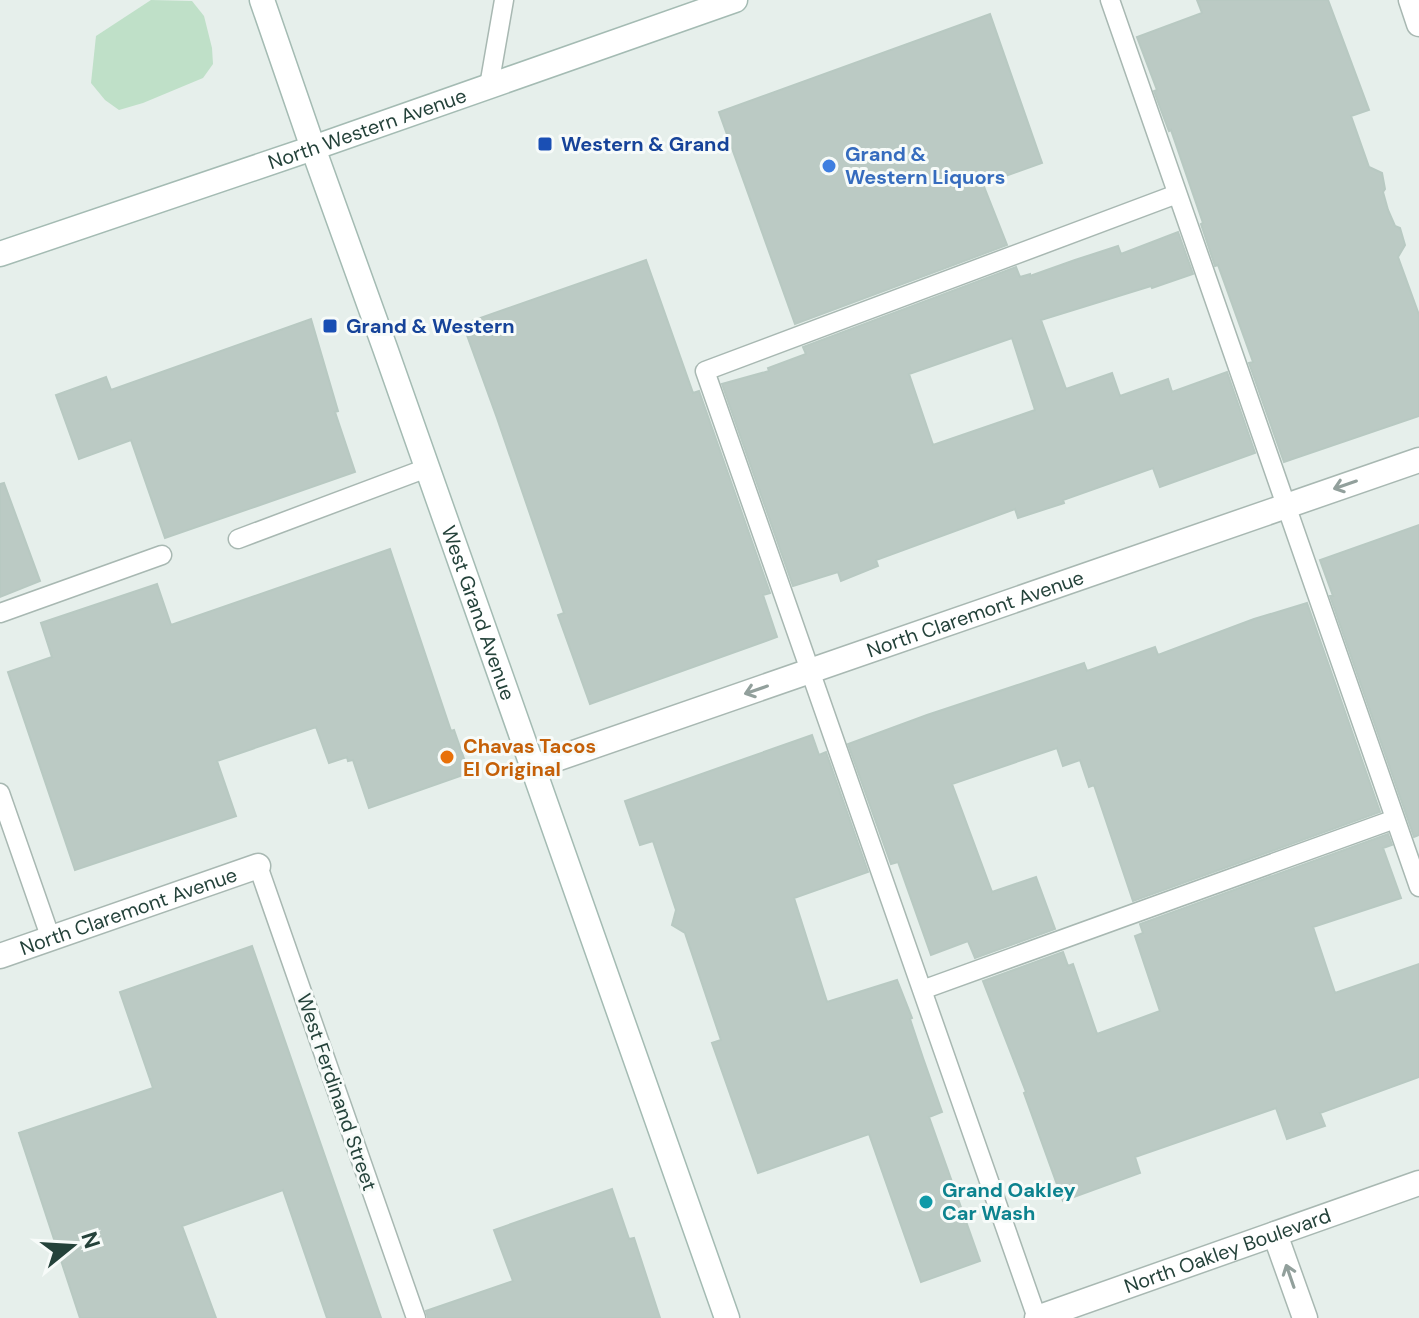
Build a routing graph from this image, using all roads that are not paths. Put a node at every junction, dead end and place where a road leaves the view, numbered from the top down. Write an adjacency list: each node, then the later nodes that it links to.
1 (262, 0): 8 (main road, West Grand Avenue)
2 (504, 0): 7 (lane)
3 (735, 0): 7 (main road, North Western Avenue)
4 (1110, 0): 9 (lane)
5 (1411, 0): 6 (main road)
6 (1419, 24)
7 (489, 86): 8 (main road, North Western Avenue)
8 (313, 148): 10 (main road, North Western Avenue); 12 (main road, West Grand Avenue)
9 (1177, 194): 13 (lane); 17 (lane)
10 (0, 254)
11 (1419, 460): 13 (main road, North Claremont Avenue, one-way to 13)
12 (427, 468): 14 (lane); 18 (main road, West Grand Avenue)
13 (1286, 506): 17 (main road, North Claremont Avenue); 20 (lane)
14 (238, 539)
15 (162, 555): 16 (lane)
16 (0, 613)
17 (810, 672): 18 (main road, North Claremont Avenue, one-way to 18); 25 (lane)
18 (533, 767): 29 (main road, West Grand Avenue)
19 (0, 793): 23 (lane)
20 (1395, 819): 22 (lane); 25 (lane)
21 (258, 866): 23 (main road, North Claremont Avenue); 28 (lane, West Ferdinand Street)
22 (1419, 887)
23 (51, 939): 24 (main road, North Claremont Avenue)
24 (0, 956)
25 (922, 990): 30 (lane)
26 (1419, 1183): 27 (main road, North Oakley Boulevard)
27 (1275, 1234): 30 (main road, North Oakley Boulevard); 31 (main road, one-way to 27)
28 (416, 1318)
29 (727, 1318)
30 (1037, 1318)
31 (1305, 1318)

